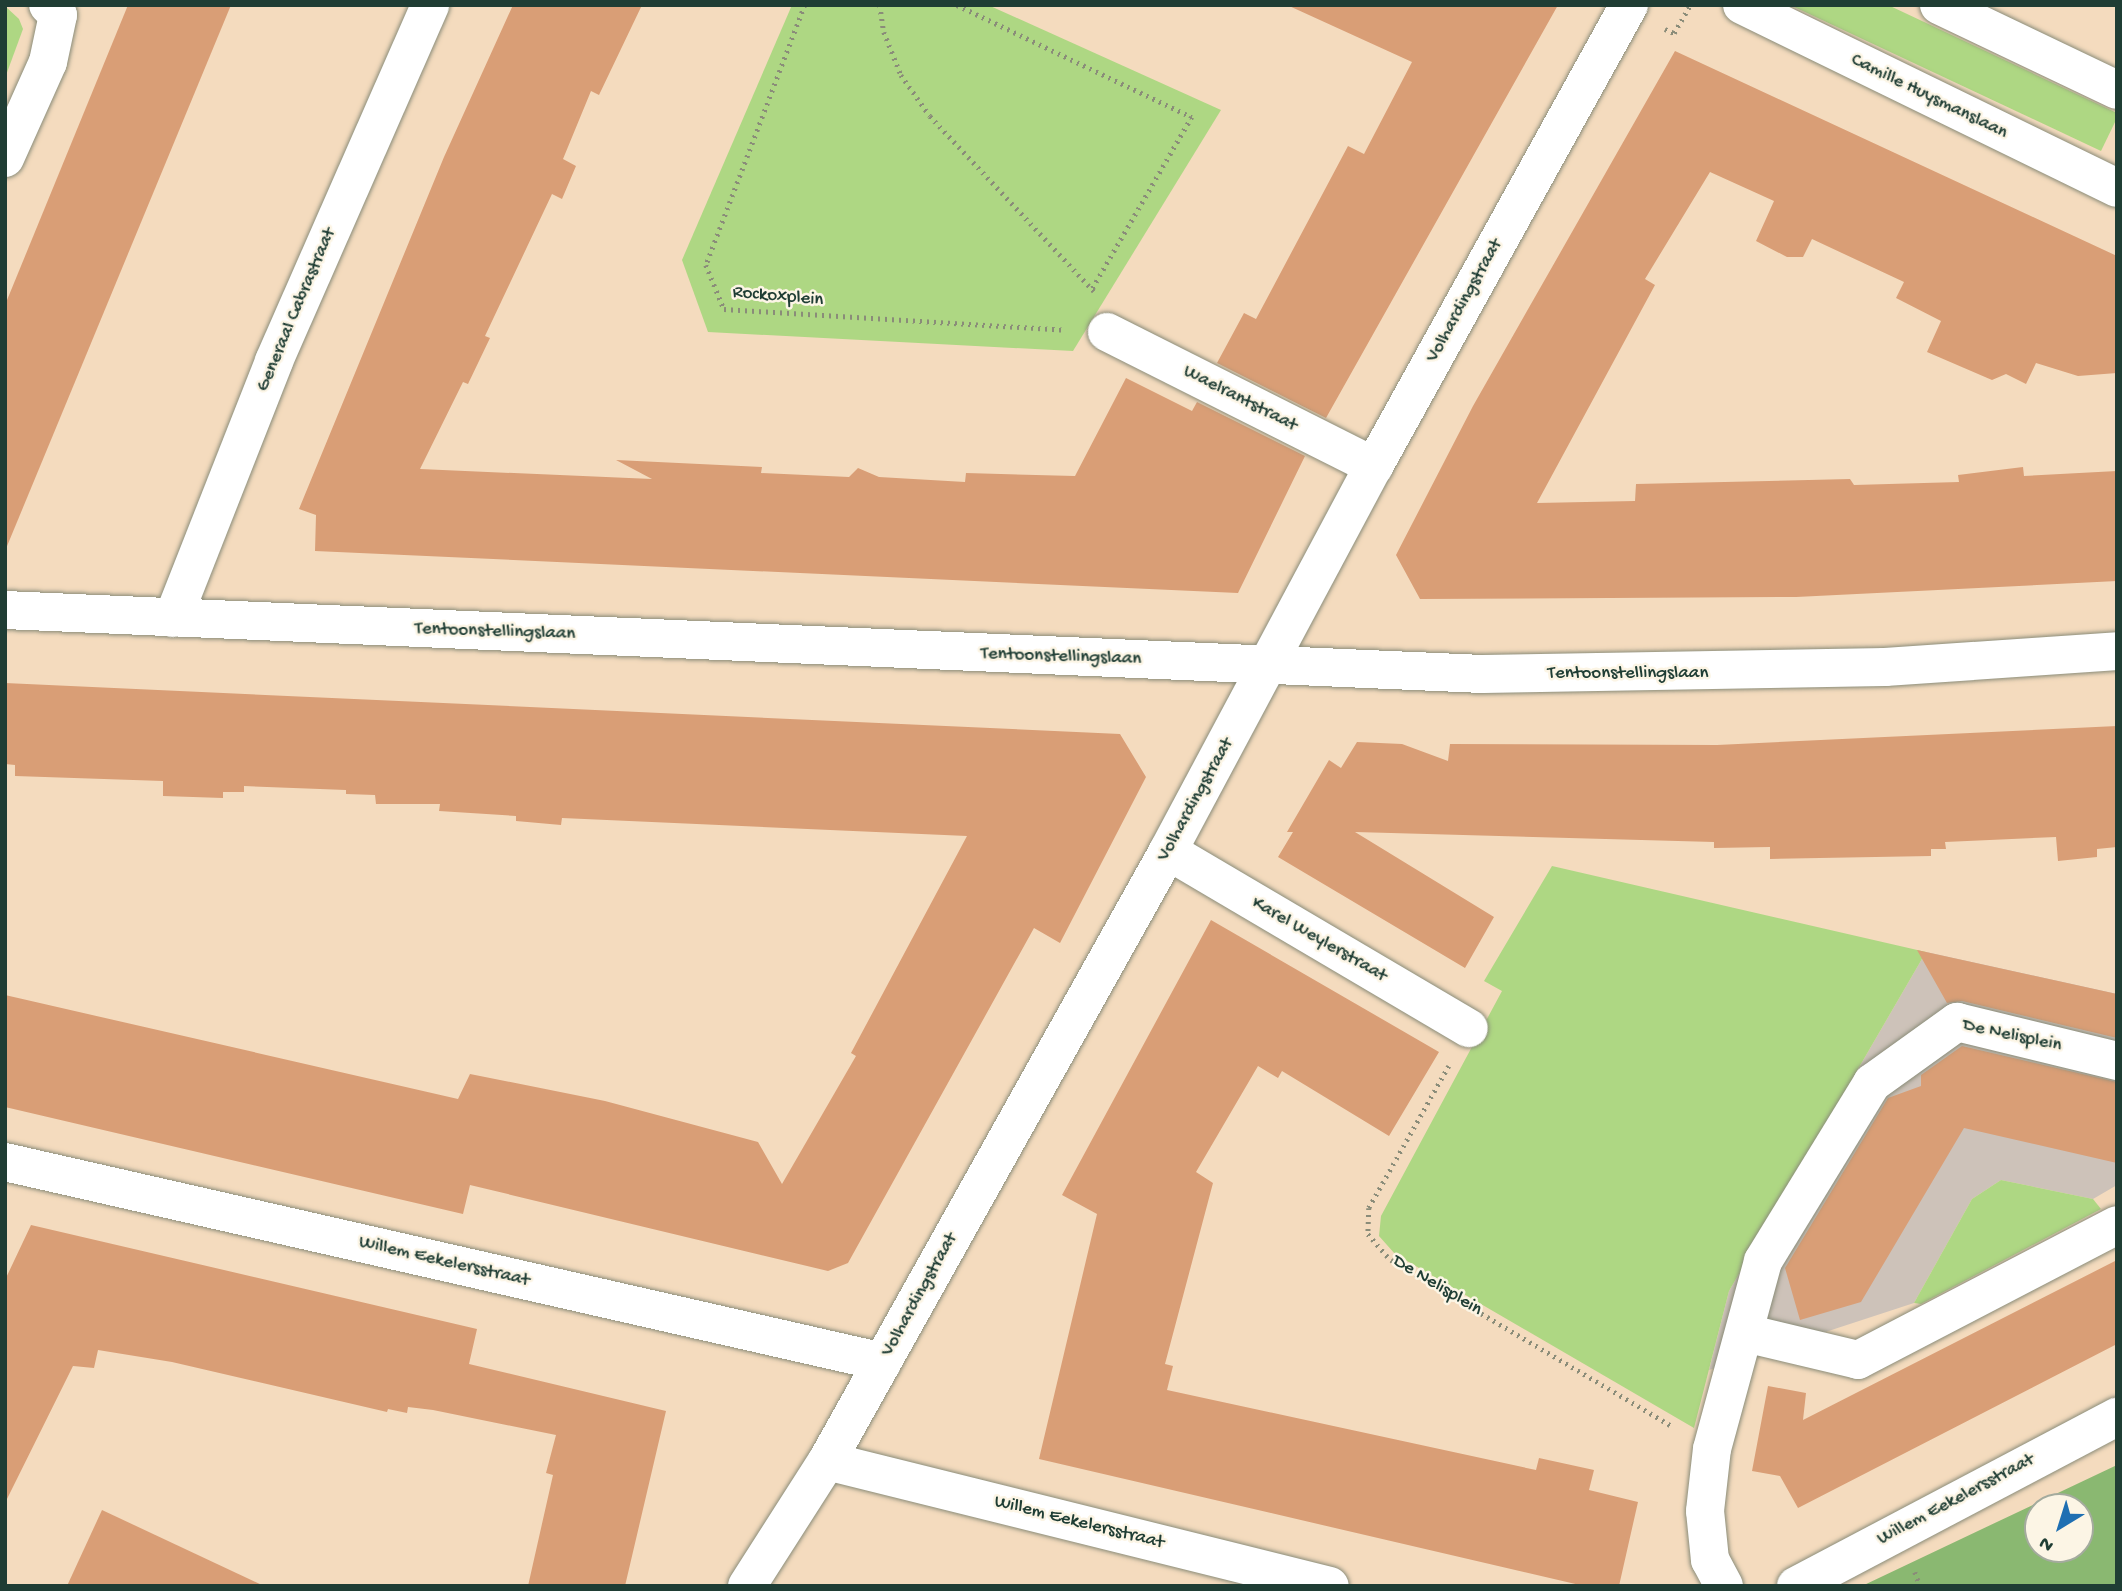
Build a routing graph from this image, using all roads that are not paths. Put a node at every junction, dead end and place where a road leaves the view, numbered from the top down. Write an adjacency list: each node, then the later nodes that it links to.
1 (48, 5): 7 (street)
2 (430, 5): 12 (street, Generaal Cabrastraat)
3 (1629, 5): 10 (street, Volhardingstraat)
4 (1742, 5): 8 (street, Camille Huysmanslaan)
5 (1939, 5): 6 (street)
6 (2117, 90)
7 (5, 158)
8 (2117, 188)
9 (1107, 332): 10 (street, Waelrantstraat)
10 (1374, 466): 14 (street, Volhardingstraat)
11 (5, 610): 12 (street, Tentoonstellingslaan)
12 (173, 618): 14 (street, Tentoonstellingslaan)
13 (2117, 652): 14 (street, Tentoonstellingslaan)
14 (1269, 666): 15 (street, Volhardingstraat)
15 (1168, 851): 16 (street, Karel Weylerstraat); 21 (street, Volhardingstraat)
16 (1469, 1028)
17 (2117, 1061): 20 (street, De Nelisplein)
18 (5, 1162): 21 (street, Willem Eekelersstraat)
19 (2117, 1225): 20 (street)
20 (1745, 1333): 26 (street, De Nelisplein)
21 (883, 1362): 23 (street, Volhardingstraat)
22 (2117, 1417): 27 (street, Willem Eekelersstraat)
23 (827, 1461): 24 (street, Volhardingstraat); 25 (street, Willem Eekelersstraat)
24 (747, 1586)
25 (1330, 1586)
26 (1724, 1586)
27 (1796, 1586)

